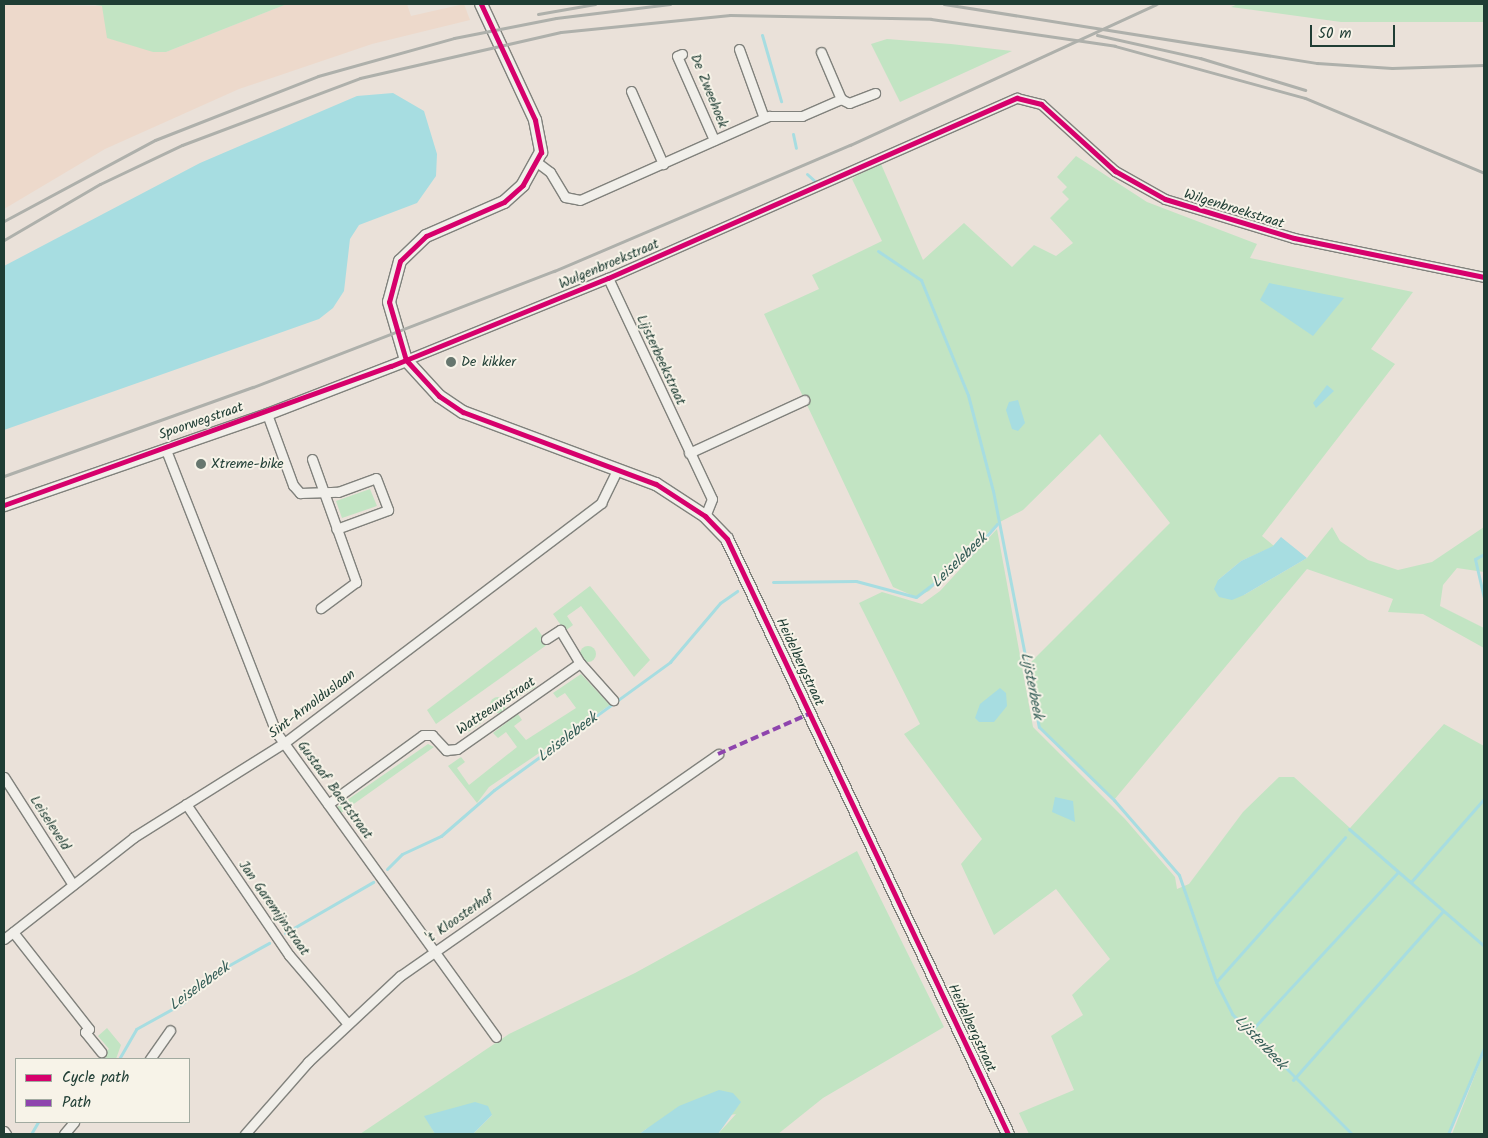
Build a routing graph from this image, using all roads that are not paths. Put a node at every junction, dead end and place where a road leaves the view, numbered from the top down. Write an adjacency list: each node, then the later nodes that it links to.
1 (485, 5): 10 (main road)
2 (739, 50): 8 (street)
3 (821, 52): 7 (street)
4 (682, 54): 9 (street, De Zweehoek)
5 (631, 91): 11 (street)
6 (874, 93): 7 (street, De Zweehoek)
7 (841, 99): 8 (street, De Zweehoek)
8 (764, 118): 9 (street, De Zweehoek)
9 (714, 140): 11 (street, De Zweehoek)
10 (538, 163): 11 (street, De Zweehoek); 15 (main road)
11 (663, 164)
12 (818, 187): 13 (street, Wilgenbroekstraat); 14 (street, Wulgenbroekstraat)
13 (1484, 277)
14 (608, 278): 15 (street, Wulgenbroekstraat); 19 (street, Lijsterbeekstraat)
15 (406, 360): 17 (street, Spoorwegstraat); 21 (main road, Heidelbergstraat)
16 (804, 400): 19 (street)
17 (267, 414): 18 (street, Spoorwegstraat); 22 (street)
18 (166, 450): 23 (street, Spoorwegstraat); 30 (street, Gustaaf Baertstraat)
19 (689, 453): 24 (street, Lijsterbeekstraat)
20 (312, 459): 22 (street)
21 (617, 470): 24 (main road, Heidelbergstraat); 30 (street, Sint-Arnolduslaan)
22 (324, 492): 25 (street); 25 (street)
23 (4, 505)
24 (705, 516): 49 (main road, Heidelbergstraat)
25 (336, 529): 26 (street)
26 (321, 608)
27 (546, 639): 28 (street)
28 (580, 663): 29 (street); 34 (street, Watteeuwstraat)
29 (613, 700)
30 (284, 743): 33 (street, Sint-Arnolduslaan); 34 (street, Gustaaf Baertstraat)
31 (718, 754): 38 (street, 't Kloosterhof)
32 (5, 781): 35 (street, Leiseleveld)
33 (186, 804): 35 (street, Sint-Arnolduslaan); 39 (street, Jan Garemijnstraat)
34 (328, 804): 38 (street, Gustaaf Baertstraat)
35 (73, 885): 36 (street, Sint-Arnolduslaan)
36 (13, 932): 37 (street, Sint-Arnolduslaan); 42 (street)
37 (4, 939)
38 (435, 952): 39 (street, 't Kloosterhof); 41 (street, Gustaaf Baertstraat)
39 (347, 1023): 48 (street, 't Kloosterhof)
40 (170, 1030): 43 (street)
41 (496, 1037)
42 (101, 1052)
43 (151, 1058)
44 (73, 1123): 47 (street)
45 (4, 1131): 46 (street)
46 (6, 1134)
47 (64, 1134)
48 (245, 1134)
49 (1008, 1134)

